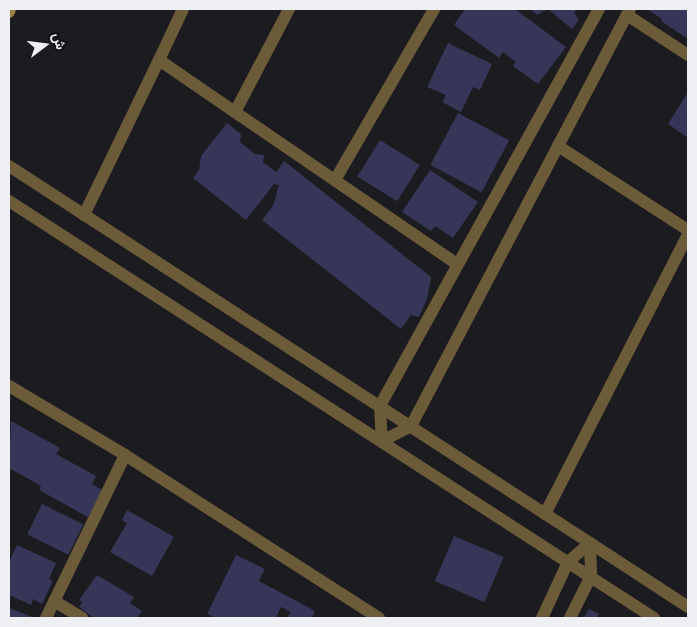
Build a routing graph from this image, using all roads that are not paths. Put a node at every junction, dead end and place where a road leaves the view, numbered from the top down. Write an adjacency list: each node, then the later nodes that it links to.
1 (10, 9): 6 (main road)
2 (183, 9): 9 (street)
3 (290, 9): 10 (street)
4 (434, 9): 13 (street)
5 (599, 9): 18 (street)
6 (9, 12)
7 (628, 12): 8 (street); 11 (street)
8 (688, 56)
9 (159, 60): 10 (street); 15 (street)
10 (236, 112): 13 (street)
11 (558, 146): 16 (street); 21 (street)
12 (9, 166): 15 (street)
13 (334, 180): 18 (street)
14 (9, 201): 22 (street)
15 (84, 215): 20 (street)
16 (688, 230)
17 (688, 235): 24 (street)
18 (457, 264): 20 (street)
19 (9, 388): 23 (street)
20 (380, 406): 21 (street); 22 (street)
21 (411, 426): 22 (street); 24 (street)
22 (382, 441): 26 (street)
23 (125, 455): 28 (street); 32 (street)
24 (545, 514): 25 (street)
25 (590, 543): 26 (street); 27 (street); 29 (street)
26 (568, 562): 27 (street); 33 (street)
27 (590, 576): 34 (street); 35 (street)
28 (54, 601): 30 (street); 31 (street)
29 (688, 607)
30 (46, 618)
31 (82, 618)
32 (379, 618)
33 (542, 618)
34 (570, 618)
35 (654, 618)

